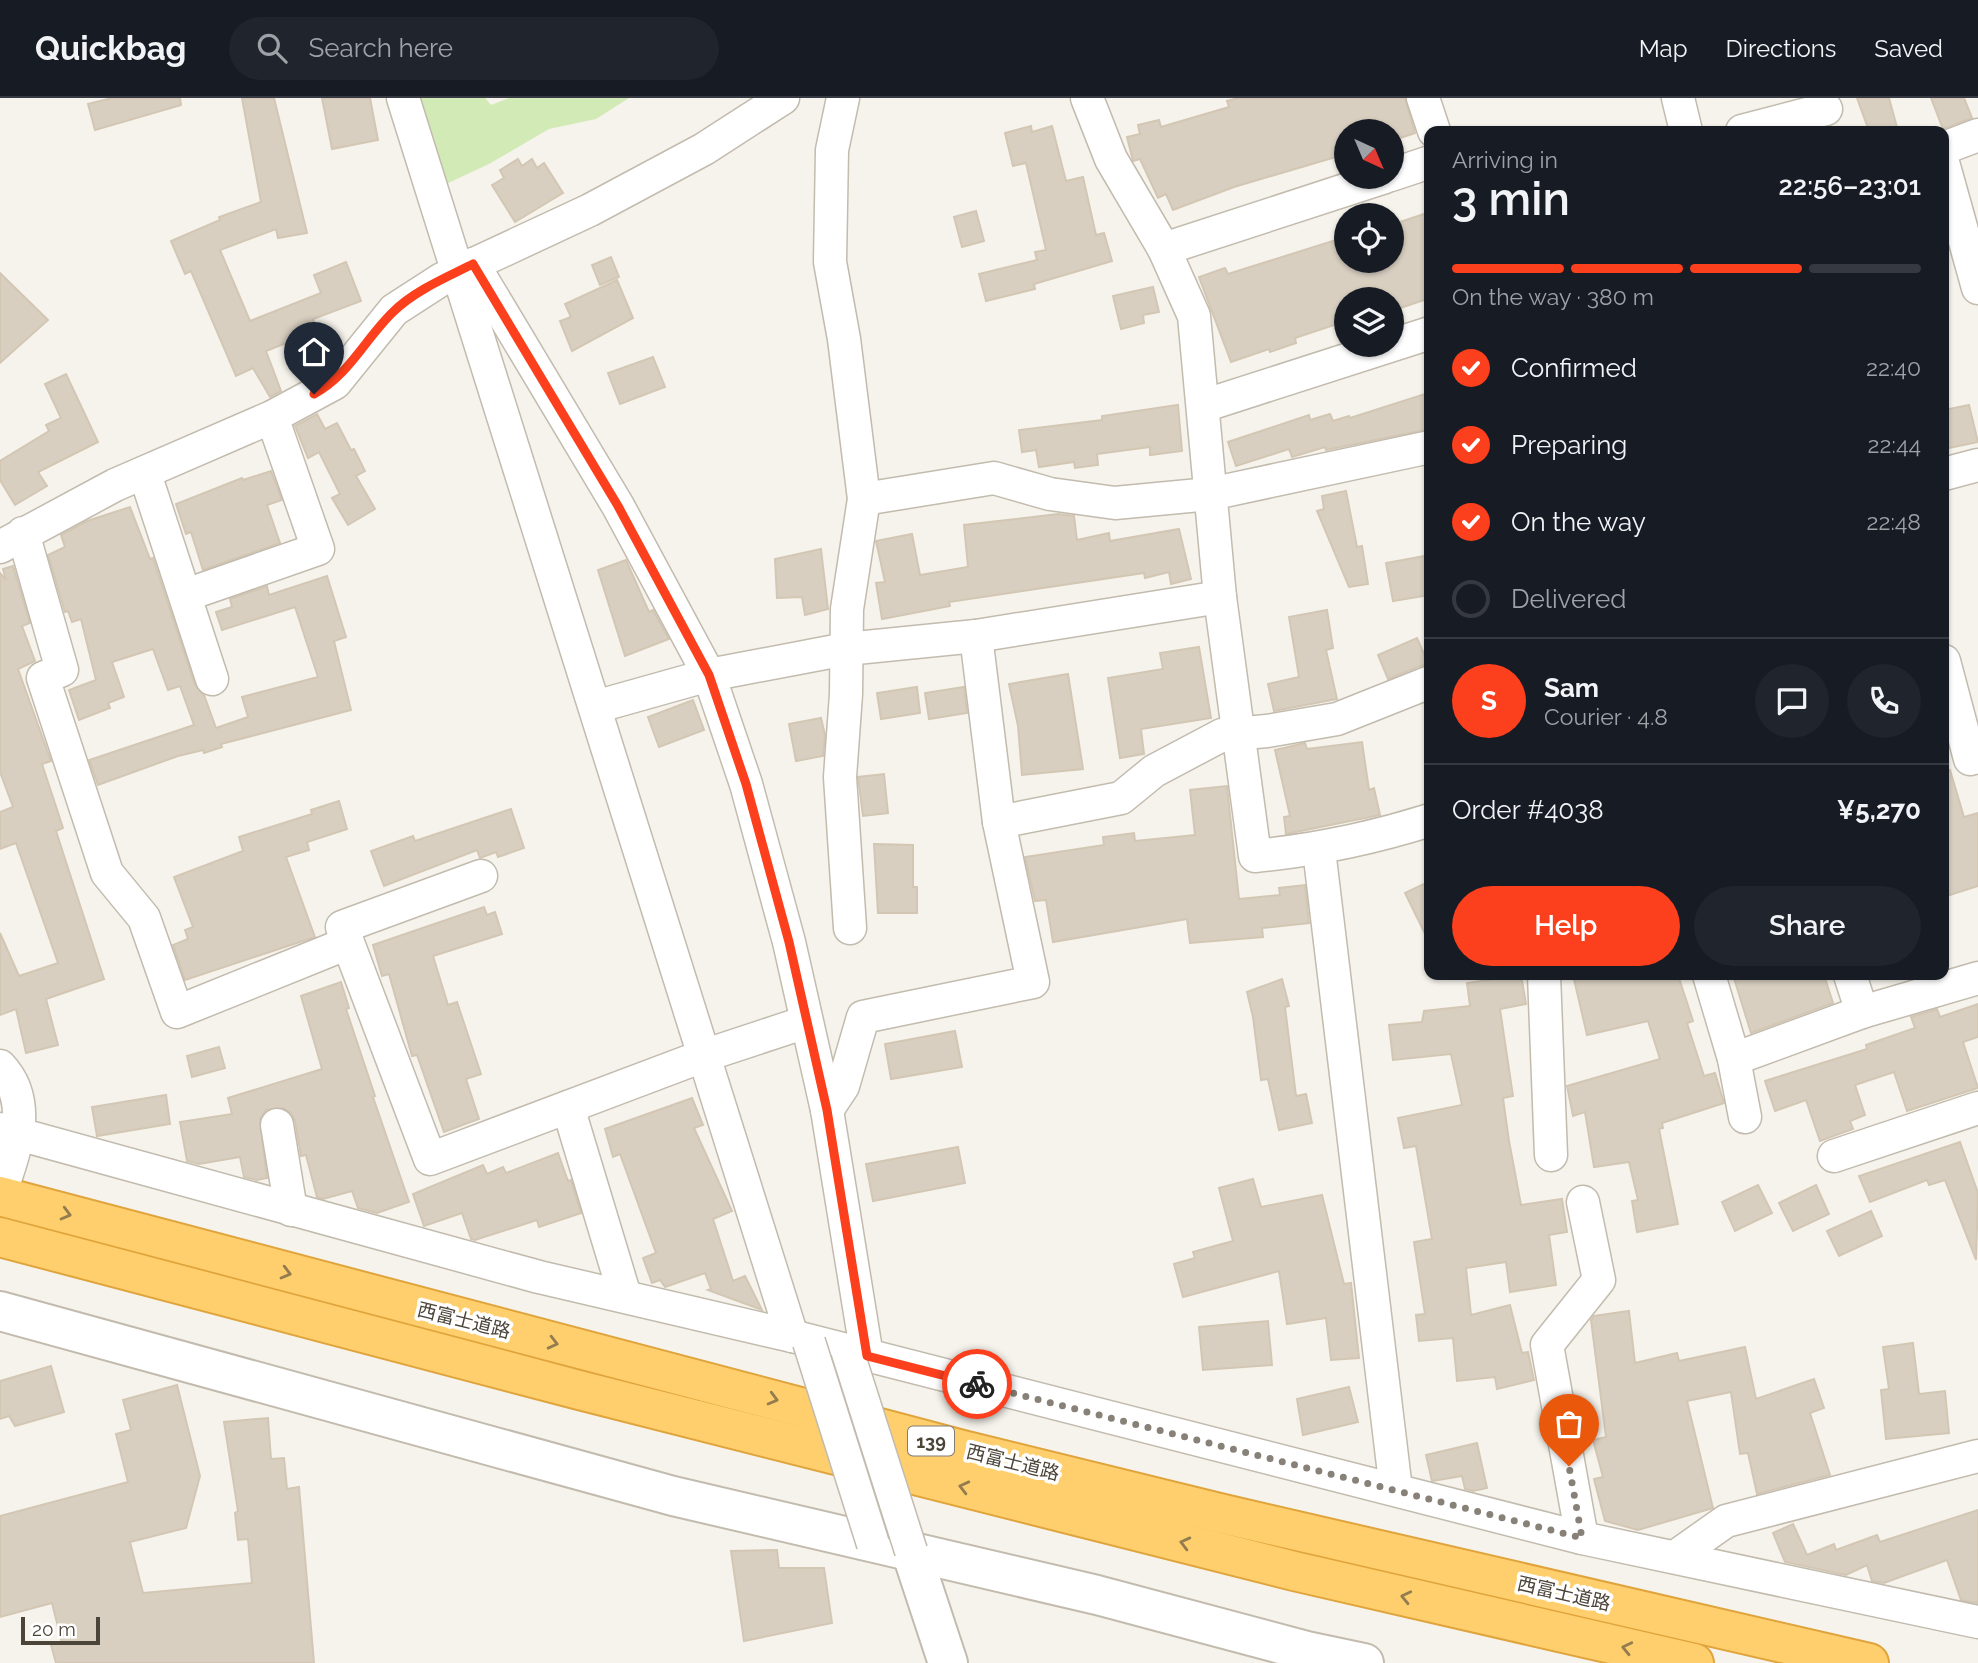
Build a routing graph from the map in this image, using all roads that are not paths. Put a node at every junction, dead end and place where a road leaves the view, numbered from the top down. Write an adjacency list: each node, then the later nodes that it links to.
1 (403, 98): 18 (street)
2 (843, 98): 28 (street)
3 (1087, 98): 17 (street)
4 (1423, 98): 8 (street)
5 (1678, 98): 9 (street)
6 (778, 100): 18 (street)
7 (1826, 109): 10 (street)
8 (1432, 126)
9 (1685, 126)
10 (1761, 126)
11 (1978, 135): 12 (street)
12 (1949, 146)
13 (1424, 164): 14 (street)
14 (1404, 171)
15 (1949, 184): 19 (street)
16 (1348, 189): 17 (street)
17 (1164, 249): 21 (street)
18 (466, 267): 22 (street); 34 (street); 38 (street)
19 (1978, 288)
20 (1424, 335): 21 (street)
21 (1203, 406): 27 (street)
22 (272, 417): 26 (street); 30 (street)
23 (1424, 448): 27 (street)
24 (1978, 465): 25 (street)
25 (1949, 473)
26 (145, 474): 29 (street); 30 (street)
27 (1210, 494): 28 (street); 31 (street)
28 (864, 499): 33 (street)
29 (12, 540): 46 (street)
30 (186, 595): 35 (street)
31 (1220, 597): 32 (street); 39 (street)
32 (976, 636): 33 (street); 41 (street)
33 (846, 649): 34 (street); 45 (street)
34 (709, 675): 38 (street); 52 (street)
35 (212, 679)
36 (1949, 680): 40 (street)
37 (1424, 684): 39 (street)
38 (595, 707): 53 (street)
39 (1239, 733): 41 (street); 43 (street)
40 (1978, 757)
41 (999, 821): 58 (street)
42 (1424, 822): 43 (street)
43 (1319, 850): 73 (street)
44 (481, 876): 46 (street)
45 (849, 928)
46 (348, 943): 56 (street)
47 (1978, 978): 51 (street)
48 (1544, 980): 62 (street)
49 (1711, 980): 54 (street)
50 (1852, 980): 51 (street)
51 (1862, 1012): 54 (street)
52 (806, 1022): 53 (street); 58 (street)
53 (703, 1056): 56 (street); 70 (street)
54 (1734, 1059): 59 (street)
55 (0, 1066): 61 (street)
56 (568, 1107): 68 (street)
57 (1978, 1108): 63 (street)
58 (827, 1110): 71 (street)
59 (1745, 1117)
60 (277, 1125): 66 (street)
61 (11, 1137): 64 (street); 66 (street)
62 (1551, 1155)
63 (1834, 1156)
64 (0, 1195): 82 (highway, 西富士道路 / 139, one-way to 82)
65 (1583, 1202): 74 (street)
66 (291, 1210): 68 (street)
67 (0, 1237): 81 (highway, 西富士道路 / 139, one-way to 67)
68 (625, 1296): 70 (street)
69 (0, 1311): 75 (street)
70 (800, 1339): 71 (street); 75 (street, bridge)
71 (857, 1353): 73 (street); 76 (street, bridge)
72 (1978, 1456): 77 (street)
73 (1396, 1490): 74 (street)
74 (1582, 1538): 77 (street)
75 (873, 1544): 76 (street)
76 (911, 1552): 79 (street); 80 (street)
77 (1675, 1557): 78 (street)
78 (1978, 1622)
79 (948, 1663)
80 (1364, 1663)
81 (1694, 1663)
82 (1868, 1663)

